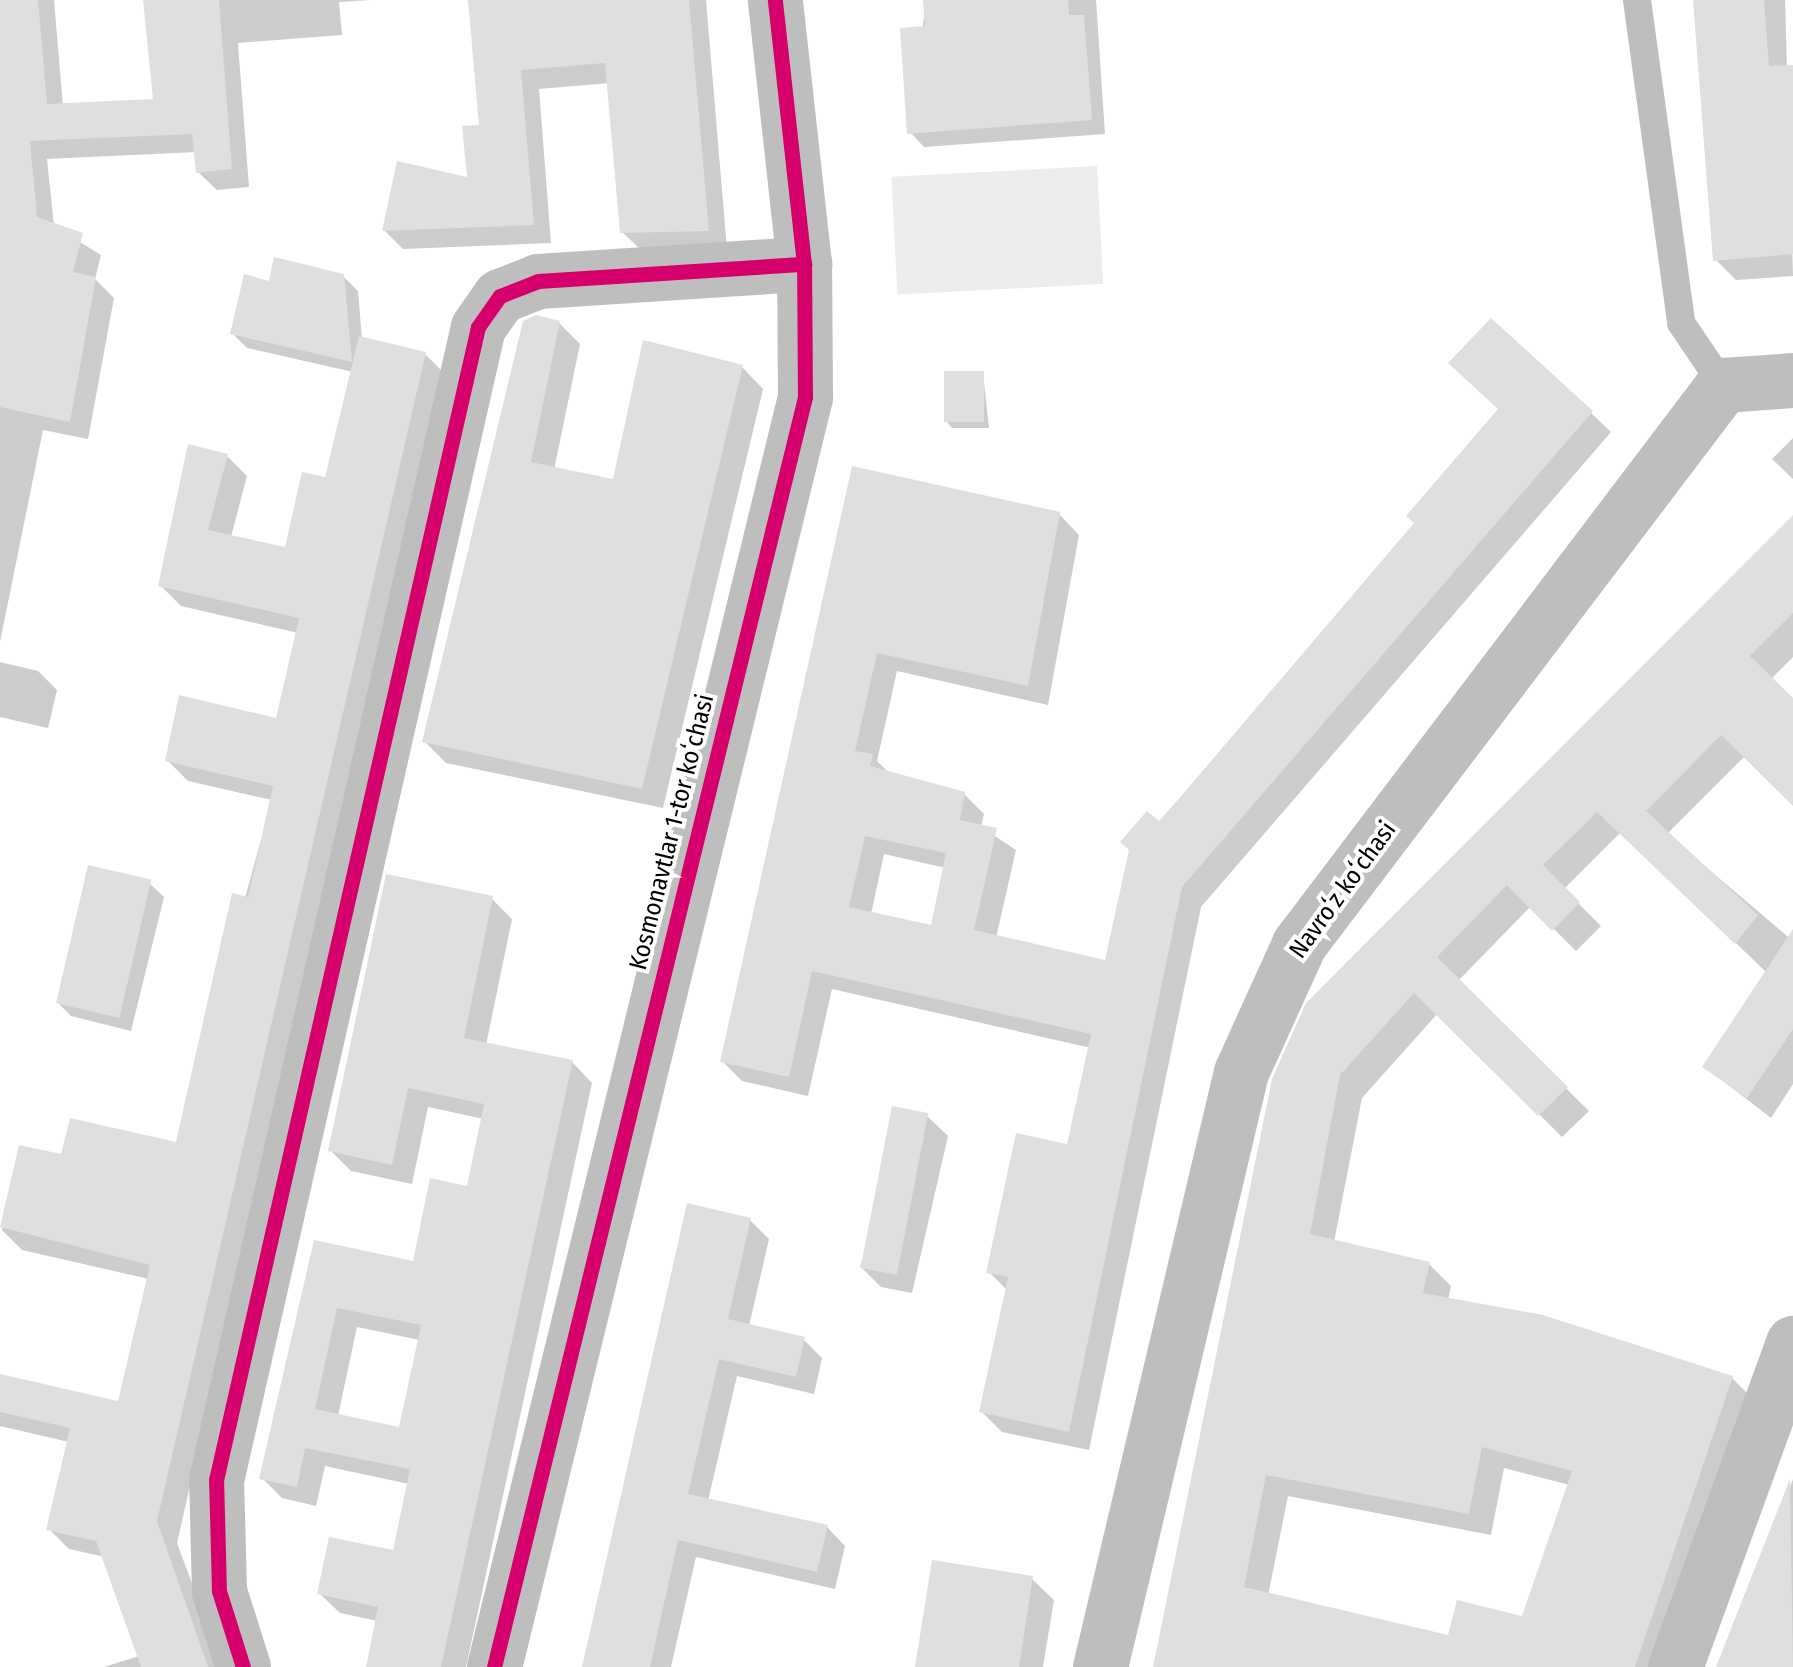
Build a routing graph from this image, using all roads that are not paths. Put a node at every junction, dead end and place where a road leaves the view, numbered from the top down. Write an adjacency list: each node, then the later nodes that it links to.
1 (775, 0): 3 (street, Kosmonavtlar 1-tor koʻchasi)
2 (1637, 0): 5 (lane)
3 (804, 264): 7 (street); 8 (street, Kosmonavtlar 1-tor koʻchasi)
4 (1793, 380): 5 (street)
5 (1723, 385): 9 (street, Navroʻz koʻchasi)
6 (1793, 1343): 10 (street)
7 (243, 1667)
8 (494, 1667)
9 (1100, 1667)
10 (1675, 1667)

